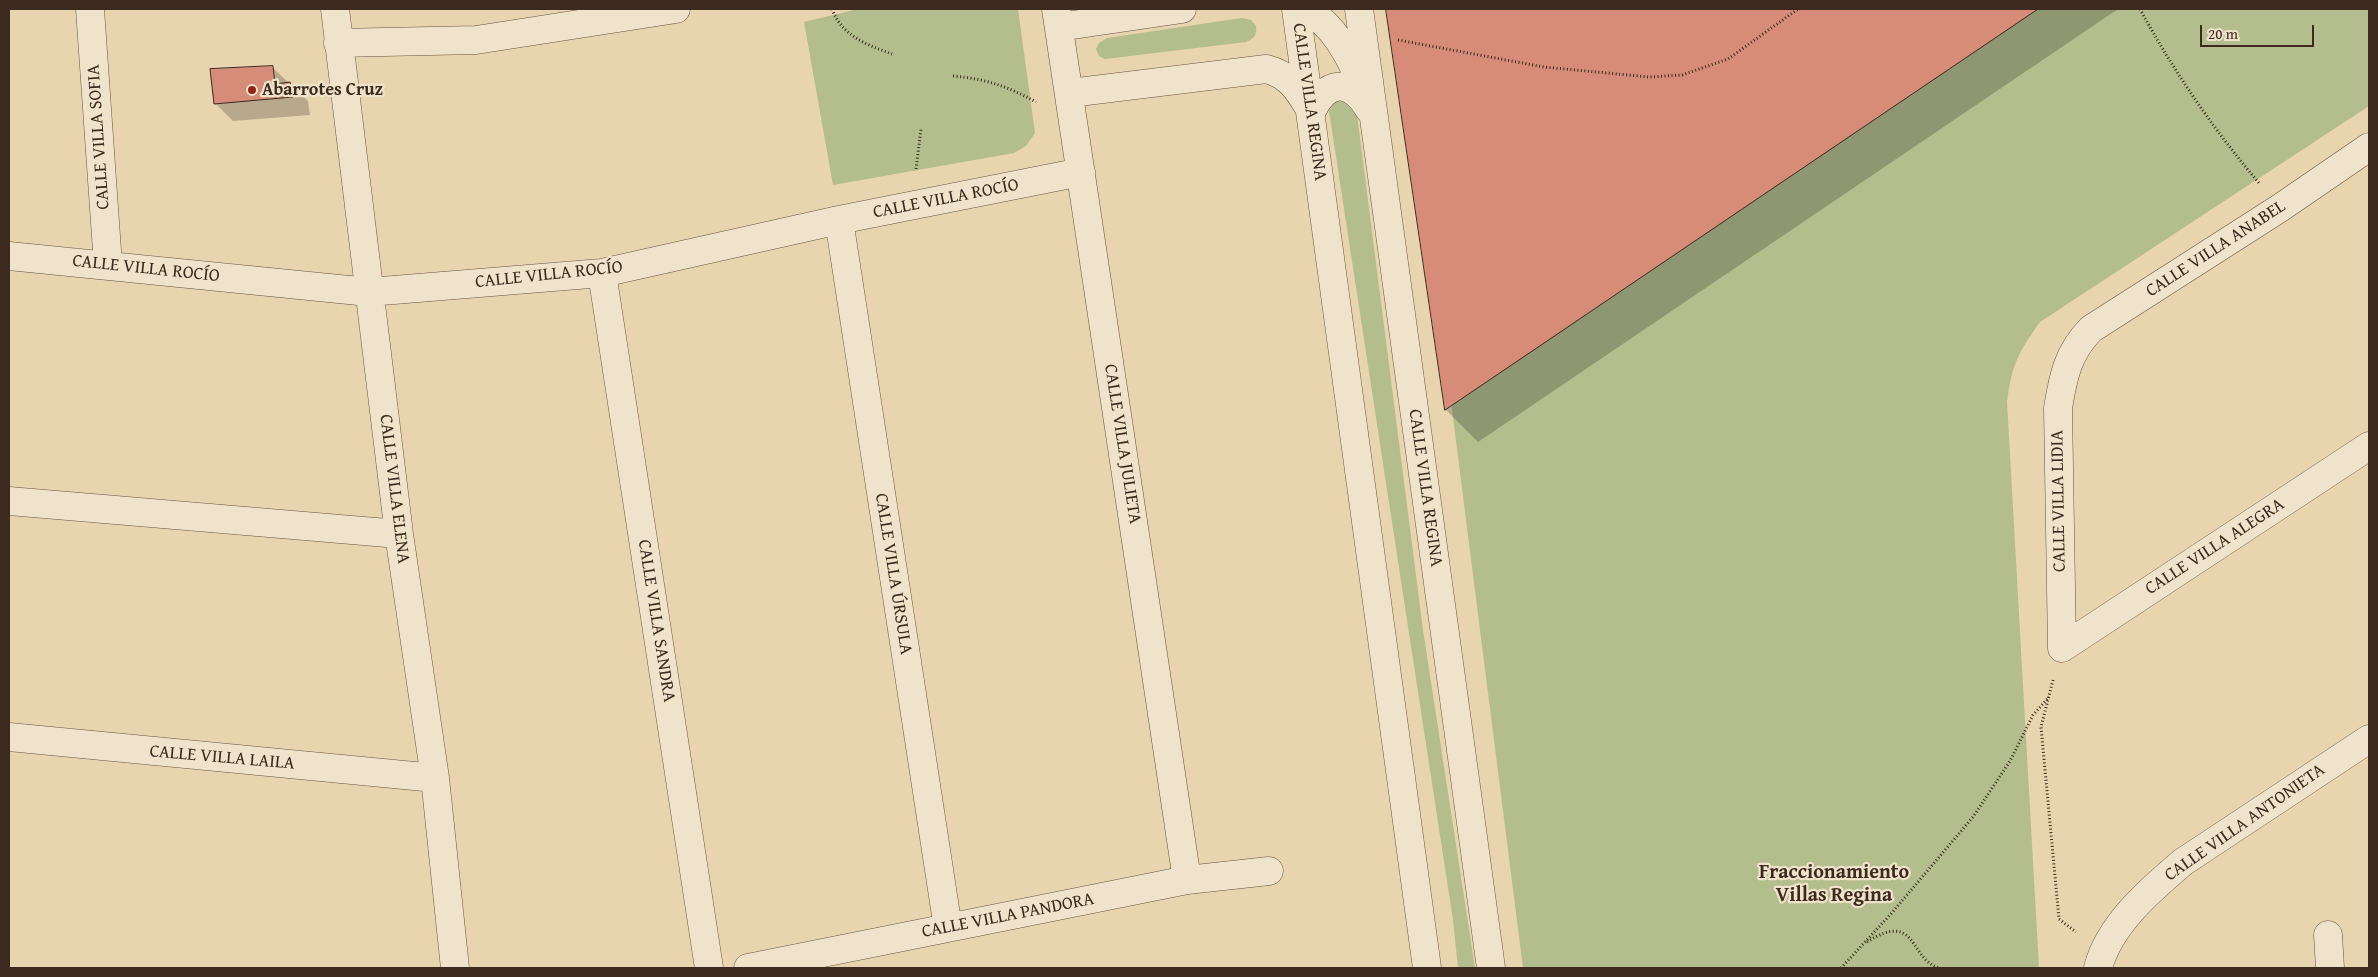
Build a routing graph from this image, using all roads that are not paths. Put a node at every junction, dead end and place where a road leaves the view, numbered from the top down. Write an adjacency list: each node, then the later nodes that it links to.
1 (90, 9): 20 (street, CALLE VILLA SOFIA)
2 (335, 9): 10 (street, CALLE VILLA ELENA)
3 (676, 9): 10 (street)
4 (1182, 9): 8 (street)
5 (1296, 9): 11 (street, CALLE VILLA REGINA)
6 (1304, 9): 9 (street)
7 (1359, 9): 15 (street, CALLE VILLA REGINA)
8 (1058, 18): 13 (street, CALLE VILLA JULIETA)
9 (1332, 18): 11 (street); 15 (street)
10 (338, 43): 22 (street, CALLE VILLA ELENA)
11 (1303, 53): 12 (street); 14 (street, CALLE VILLA REGINA)
12 (1266, 68): 13 (street); 14 (street)
13 (1070, 93): 17 (street, CALLE VILLA JULIETA)
14 (1312, 113): 15 (street); 41 (street, CALLE VILLA REGINA)
15 (1374, 120): 42 (street, CALLE VILLA REGINA)
16 (2369, 147): 23 (street, CALLE VILLA ANABEL)
17 (1081, 172): 18 (street, CALLE VILLA ROCÍO); 34 (street, CALLE VILLA JULIETA)
18 (839, 220): 21 (street, CALLE VILLA ROCÍO); 35 (street, CALLE VILLA ÚRSULA)
19 (9, 256): 20 (street, CALLE VILLA ROCÍO)
20 (108, 265): 22 (street, CALLE VILLA ROCÍO)
21 (602, 273): 22 (street, CALLE VILLA ROCÍO); 39 (street, CALLE VILLA SANDRA)
22 (369, 292): 26 (street, CALLE VILLA ELENA)
23 (2070, 356): 27 (street, CALLE VILLA LIDIA)
24 (2369, 446): 28 (street, CALLE VILLA ALEGRA)
25 (9, 501): 26 (street)
26 (399, 534): 32 (street, CALLE VILLA ELENA)
27 (2061, 617): 28 (street); 29 (street, CALLE VILLA LIDIA)
28 (2090, 630): 29 (street, CALLE VILLA ALEGRA)
29 (2062, 648)
30 (9, 738): 32 (street, CALLE VILLA LAILA)
31 (2369, 739): 37 (street, CALLE VILLA ANTONIETA)
32 (435, 778): 38 (street, CALLE VILLA ELENA)
33 (1269, 871): 34 (street, CALLE VILLA PANDORA)
34 (1187, 880): 35 (street, CALLE VILLA PANDORA)
35 (948, 928): 40 (street, CALLE VILLA PANDORA)
36 (2328, 935): 43 (street)
37 (2100, 961)
38 (455, 968)
39 (709, 968)
40 (748, 968)
41 (1427, 968)
42 (1491, 968)
43 (2330, 968)

